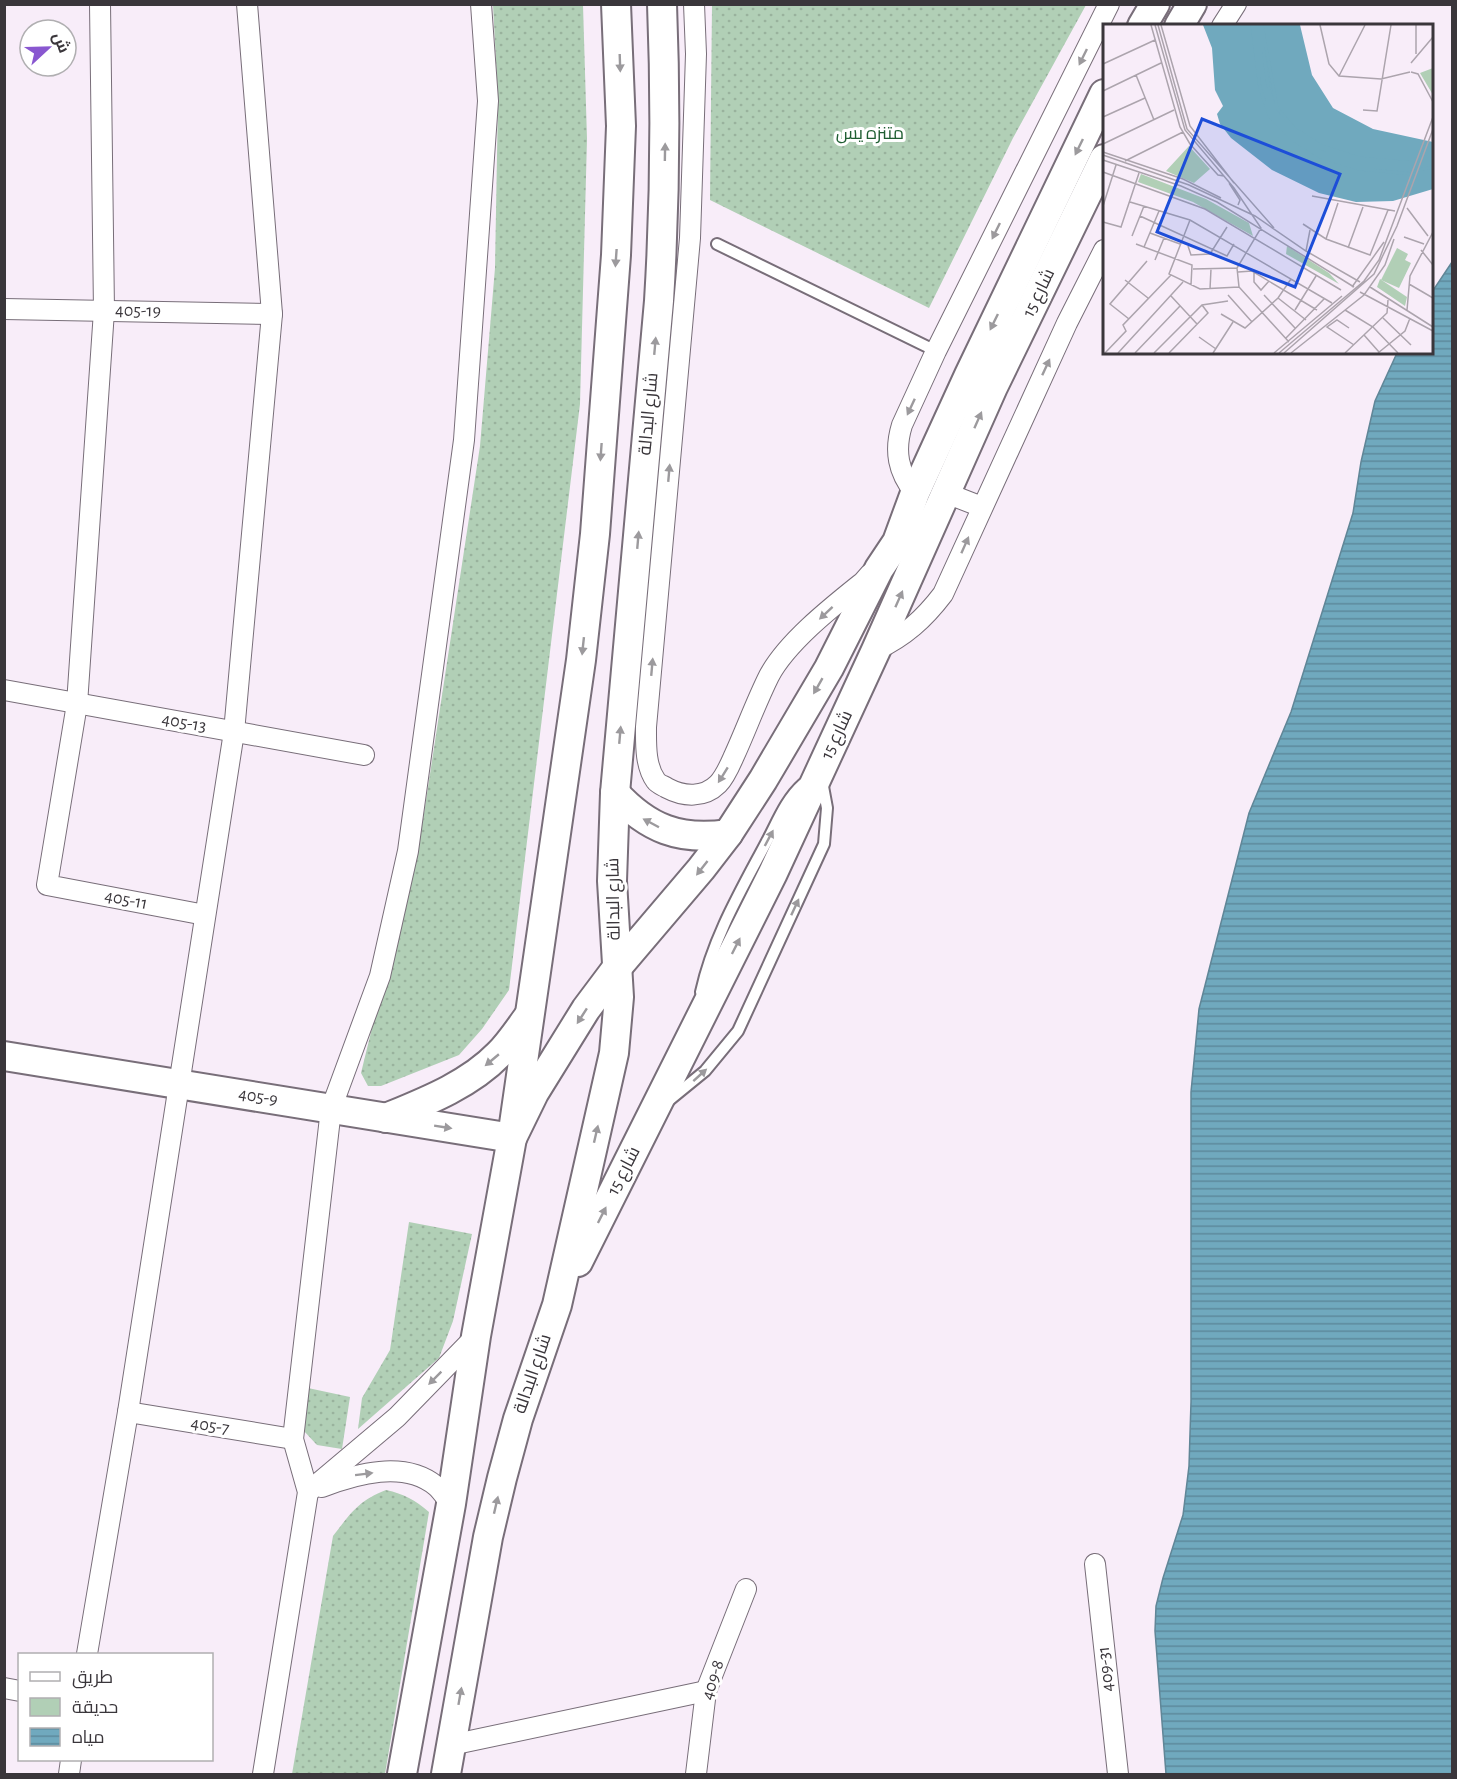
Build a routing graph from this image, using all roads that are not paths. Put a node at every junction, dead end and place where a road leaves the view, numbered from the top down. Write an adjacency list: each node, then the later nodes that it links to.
1 (100, 4): 19 (street)
2 (247, 4): 20 (street)
3 (481, 4): 41 (street)
4 (616, 4): 38 (main road, one-way to 38)
5 (662, 4): 34 (main road, شارع البدالة, one-way to 5)
6 (694, 4): 26 (street, one-way to 6)
7 (1109, 4): 21 (street, one-way to 21)
8 (1155, 4): 11 (main road)
9 (1192, 4): 12 (main road)
10 (1236, 4): 13 (street)
11 (1143, 24)
12 (1180, 24)
13 (1223, 24)
14 (1103, 96): 22 (main road, شارع 15, one-way to 22)
15 (1103, 161): 22 (main road, شارع 15)
16 (717, 244): 21 (lane)
17 (1103, 252): 25 (street, one-way to 17)
18 (4, 309): 19 (street, 405-19)
19 (104, 311): 20 (street, 405-19); 30 (street)
20 (272, 314): 31 (street)
21 (936, 351): 23 (street, one-way to 23)
22 (981, 381): 23 (main road, شارع 15); 24 (main road, شارع 15, one-way to 22)
23 (915, 493): 26 (main road, شارع 15)
24 (946, 493): 25 (street); 28 (main road, شارع 15, one-way to 24)
25 (982, 507): 28 (street, one-way to 25)
26 (897, 542): 27 (main road, شارع 15)
27 (846, 636): 28 (main road); 35 (main road, شارع 15, one-way to 35)
28 (876, 650): 33 (main road, شارع 15)
29 (4, 690): 30 (street, 405-13)
30 (77, 704): 31 (street, 405-13); 36 (street, 405-11)
31 (234, 732): 32 (street, 405-13); 36 (street)
32 (364, 755)
33 (820, 772): 42 (main road, شارع 15, one-way to 33); 42 (lane, one-way to 33)
34 (615, 793): 35 (main road, one-way to 34); 37 (main road, شارع البدالة)
35 (728, 834): 37 (main road, شارع 15, one-way to 37)
36 (205, 915): 40 (street)
37 (616, 969): 44 (main road, شارع 15, one-way to 44); 45 (main road, شارع البدالة, one-way to 37)
38 (530, 1016): 43 (main road, one-way to 43); 44 (main road)
39 (4, 1056): 40 (main road, 405-9)
40 (178, 1084): 41 (main road, 405-9); 47 (street)
41 (331, 1109): 43 (main road, 405-9); 48 (street)
42 (654, 1111): 45 (main road, شارع 15, one-way to 42)
43 (386, 1118): 44 (main road, 405-9, one-way to 44)
44 (512, 1138): 46 (main road)
45 (557, 1305): 55 (main road, شارع البدالة, one-way to 45)
46 (476, 1336): 49 (street, one-way to 49); 50 (main road)
47 (128, 1412): 48 (street, 405-7); 53 (street)
48 (293, 1439): 49 (street)
49 (308, 1492): 50 (street, one-way to 50); 56 (street)
50 (451, 1504): 57 (main road)
51 (1095, 1564): 60 (street, 409-31)
52 (746, 1589): 54 (street, 409-8)
53 (87, 1653)
54 (706, 1691): 55 (street); 59 (street, 409-8)
55 (451, 1745): 58 (main road, شارع البدالة)
56 (263, 1774)
57 (402, 1774)
58 (446, 1774)
59 (696, 1774)
60 (1118, 1774)

